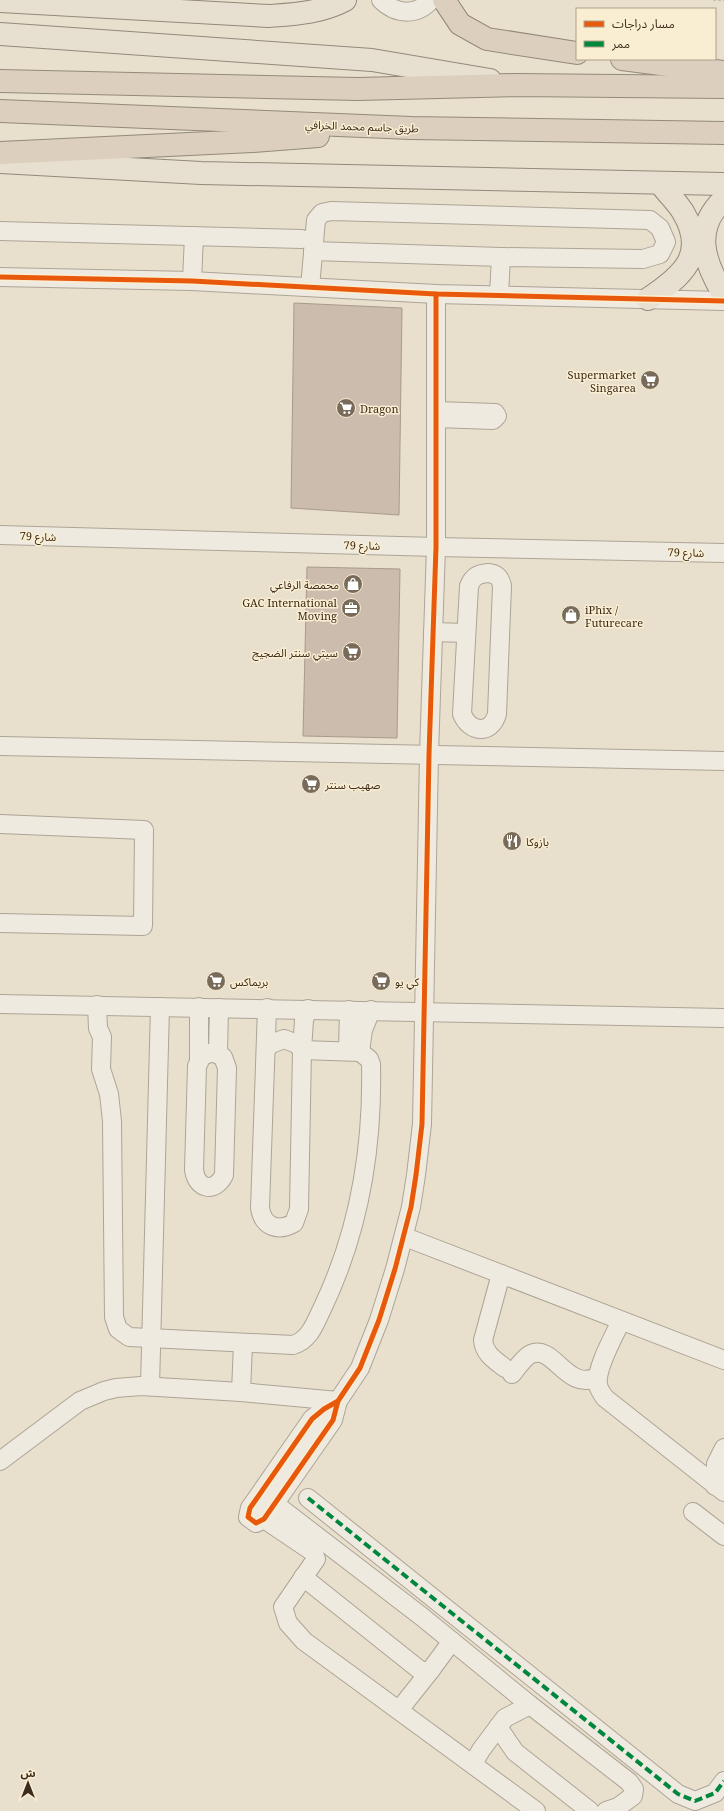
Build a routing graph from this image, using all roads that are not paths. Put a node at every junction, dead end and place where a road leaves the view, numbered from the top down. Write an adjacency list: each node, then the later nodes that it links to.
1 (345, 0): 5 (main road)
2 (381, 0): 3 (street)
3 (431, 0)
4 (444, 0): 7 (highway)
5 (0, 1)
6 (0, 34): 11 (main road)
7 (576, 53)
8 (630, 60): 9 (highway)
9 (724, 72)
10 (0, 81): 11 (highway)
11 (515, 85): 12 (highway)
12 (724, 87)
13 (0, 111): 14 (highway, طريق جاسم محمد الخرافي)
14 (411, 128): 15 (highway, طريق جاسم محمد الخرافي); 16 (highway)
15 (724, 133)
16 (0, 153)
17 (0, 162): 18 (main road)
18 (660, 183): 19 (main road); 31 (main road)
19 (724, 184)
20 (724, 199): 29 (main road)
21 (0, 231): 22 (street)
22 (194, 236): 23 (street); 26 (street)
23 (308, 245): 24 (street); 24 (street); 27 (street)
24 (501, 257): 30 (street)
25 (0, 277): 26 (street)
26 (192, 281): 27 (street)
27 (310, 288): 28 (street)
28 (436, 294): 30 (street); 34 (street)
29 (724, 295)
30 (499, 296): 31 (street)
31 (648, 299): 32 (street)
32 (724, 301)
33 (0, 534): 34 (street, شارع 79)
34 (436, 547): 35 (street, شارع 79); 36 (street)
35 (724, 553)
36 (433, 632): 37 (street); 39 (street)
37 (466, 632): 37 (street)
38 (0, 746): 39 (street)
39 (429, 754): 40 (street); 52 (street)
40 (724, 761)
41 (0, 824): 42 (street)
42 (0, 923)
43 (0, 1004): 44 (street)
44 (102, 1006): 45 (street); 62 (street)
45 (160, 1007): 46 (street); 62 (street)
46 (199, 1007): 47 (street); 58 (street)
47 (219, 1008): 48 (street); 57 (street)
48 (267, 1008): 49 (street); 54 (street)
49 (308, 1009): 50 (street); 55 (street)
50 (349, 1010): 51 (street); 56 (street)
51 (371, 1010): 52 (street); 56 (street)
52 (423, 1011): 53 (street); 59 (street)
53 (724, 1018)
54 (266, 1049): 55 (street); 55 (street)
55 (302, 1050): 56 (street)
56 (354, 1052): 63 (street)
57 (218, 1054): 58 (street); 58 (street)
58 (199, 1060)
59 (405, 1237): 60 (street); 68 (street)
60 (501, 1274): 61 (street); 65 (street)
61 (621, 1321): 64 (street); 65 (street)
62 (151, 1338): 63 (street); 66 (street)
63 (243, 1343): 67 (street)
64 (724, 1360)
65 (597, 1377): 71 (street)
66 (150, 1386): 67 (street); 70 (street)
67 (241, 1392): 68 (street)
68 (338, 1401): 73 (street); 75 (street)
69 (724, 1448): 71 (street)
70 (0, 1461)
71 (720, 1489)
72 (308, 1498): 84 (street)
73 (275, 1504): 75 (street); 78 (street)
74 (693, 1512): 76 (street)
75 (264, 1519): 77 (street)
76 (724, 1536)
77 (303, 1578): 79 (street); 81 (street)
78 (452, 1641): 79 (street); 80 (street)
79 (430, 1671): 81 (street)
80 (530, 1705): 82 (street); 87 (street)
81 (398, 1710): 83 (street)
82 (498, 1727): 83 (street); 86 (street)
83 (472, 1764): 85 (street)
84 (724, 1781)
85 (536, 1811)
86 (590, 1811)
87 (606, 1811)

